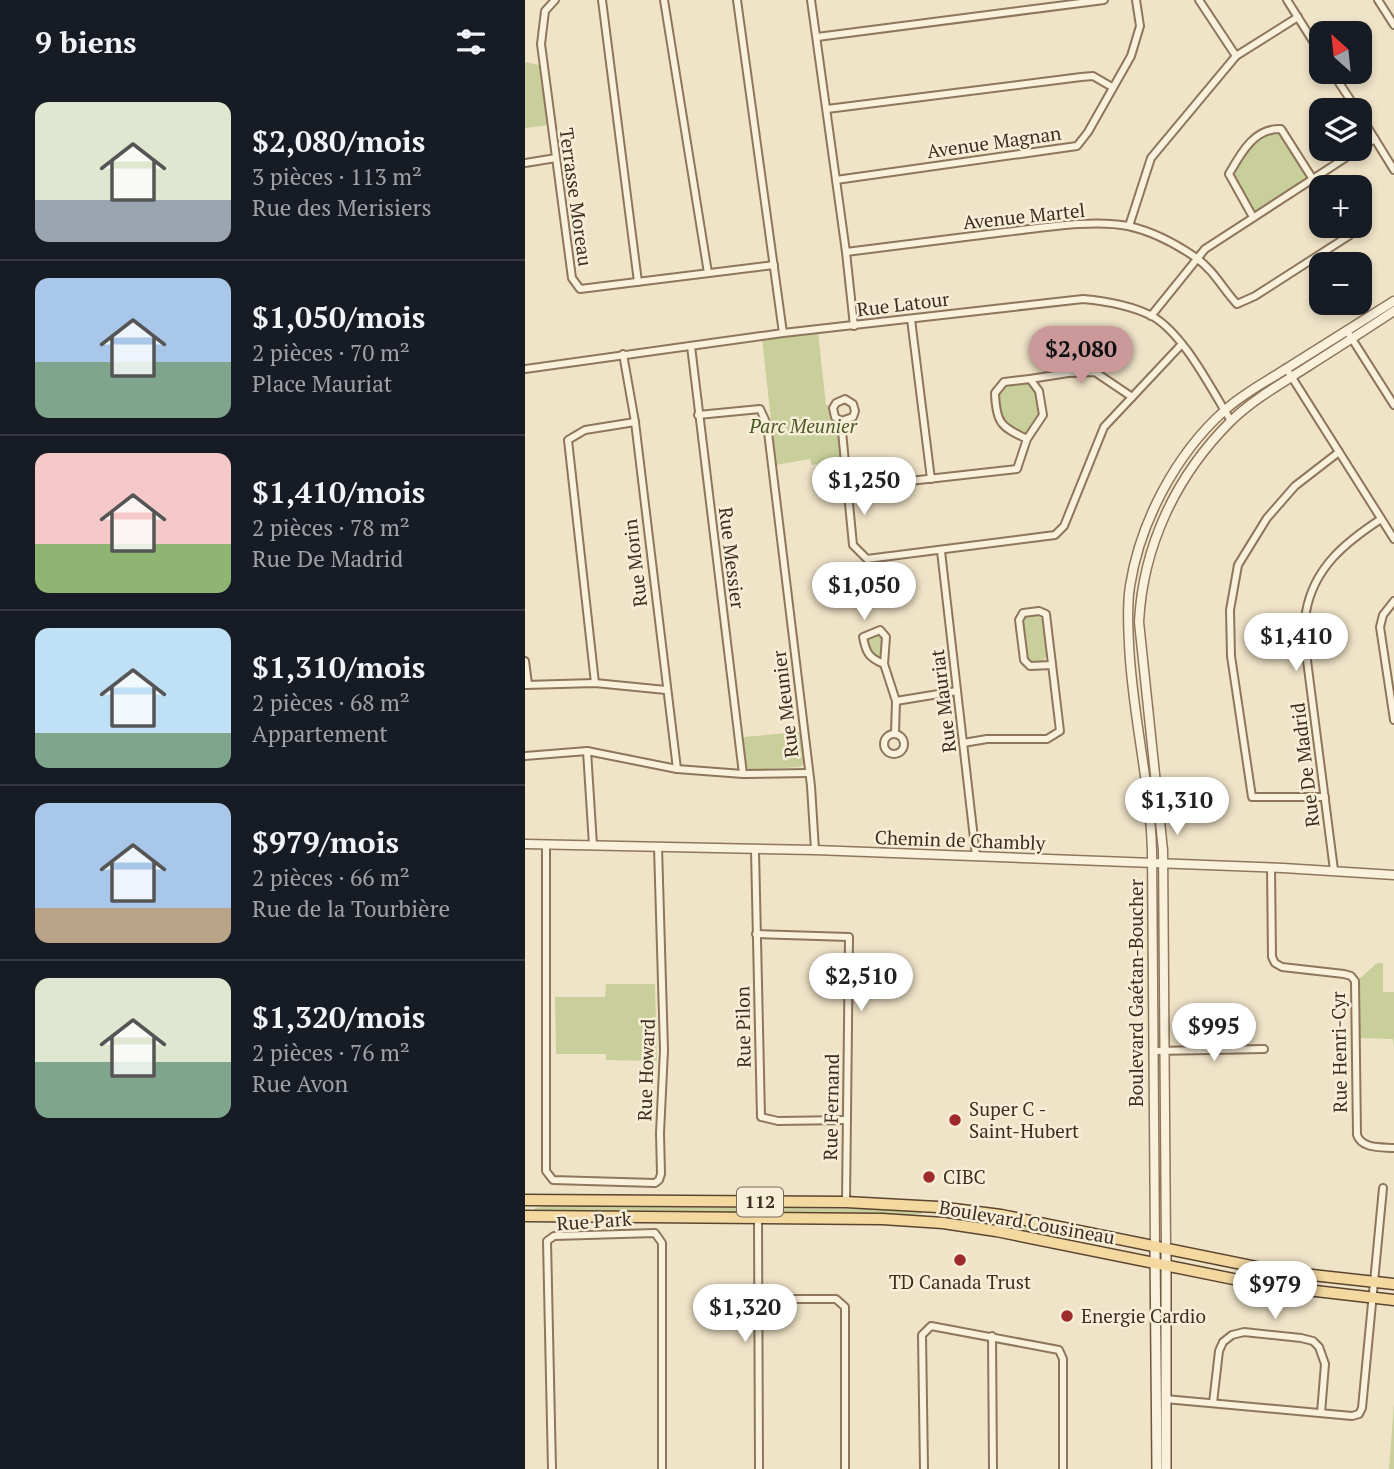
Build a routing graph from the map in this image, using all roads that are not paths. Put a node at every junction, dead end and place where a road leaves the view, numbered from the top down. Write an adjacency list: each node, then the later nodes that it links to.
1 (555, 0): 21 (street, Terrasse Moreau)
2 (602, 0): 36 (street)
3 (664, 0): 35 (street)
4 (737, 0): 34 (street)
5 (811, 0): 14 (street)
6 (1104, 0): 14 (street)
7 (1136, 0): 16 (street, Avenue Magnan)
8 (1199, 0): 15 (street)
9 (1287, 0): 11 (street)
10 (1378, 0): 12 (street)
11 (1298, 17): 13 (street); 15 (street)
12 (1394, 25)
13 (1309, 35)
14 (817, 37): 17 (street)
15 (1236, 56): 30 (street)
16 (1112, 87): 17 (street); 27 (street, Avenue Magnan)
17 (827, 109): 27 (street)
18 (1372, 134): 19 (street)
19 (1375, 139): 20 (street); 24 (street)
20 (1372, 141)
21 (556, 158): 23 (street); 36 (street, Terrasse Moreau)
22 (1339, 161): 26 (street)
23 (525, 163)
24 (1394, 170)
25 (1310, 175): 29 (street)
26 (1317, 175)
27 (837, 180): 32 (street)
28 (1309, 180): 29 (street)
29 (1254, 217): 33 (street)
30 (1129, 226): 32 (street, Avenue Martel); 33 (street, Avenue Martel)
31 (1345, 238): 33 (street, Avenue Martel)
32 (846, 252): 41 (street)
33 (1197, 258): 39 (street)
34 (774, 265): 35 (street, Terrasse Moreau); 42 (street)
35 (708, 273): 36 (street, Terrasse Moreau)
36 (638, 282)
37 (1394, 301): 43 (street, Boulevard Gaétan-Boucher)
38 (1394, 312): 43 (street, Boulevard Gaétan-Boucher)
39 (1151, 316): 40 (street, Rue Latour); 44 (street, Rue Latour)
40 (911, 319): 41 (street, Rue Latour); 59 (street)
41 (854, 326): 42 (street, Rue Latour)
42 (783, 333): 45 (street, Rue Latour)
43 (1349, 335): 48 (street, Boulevard Gaétan-Boucher); 51 (street)
44 (1181, 345): 50 (street); 52 (street, Rue Latour)
45 (691, 346): 46 (street, Rue Latour); 53 (street, Rue Messier)
46 (623, 354): 47 (street, Rue Latour); 56 (street, Rue Morin)
47 (525, 369)
48 (1289, 372): 52 (street, Boulevard Gaétan-Boucher); 55 (street, Boulevard Gaétan-Boucher); 58 (street)
49 (1030, 379): 50 (street); 57 (street); 57 (street)
50 (1132, 397): 63 (street)
51 (1394, 405)
52 (1224, 410): 55 (street, Rue Latour); 89 (street, Boulevard Gaétan-Boucher)
53 (698, 415): 79 (street, Rue Meunier); 80 (street, Rue Messier)
54 (841, 421): 60 (street)
55 (1231, 421): 90 (street, Boulevard Gaétan-Boucher)
56 (635, 422): 68 (street); 70 (street, Rue Morin)
57 (1027, 439): 59 (street)
58 (1339, 452): 61 (street); 81 (street)
59 (931, 479): 60 (street)
60 (847, 488): 63 (street)
61 (1381, 519): 62 (street); 81 (street, Rue De Madrid)
62 (1394, 539)
63 (941, 551): 71 (street, Rue Mauriat)
64 (1394, 601): 73 (street)
65 (525, 662): 69 (street)
66 (884, 664): 66 (street); 72 (street)
67 (1052, 664): 67 (street); 75 (street)
68 (595, 682): 69 (street); 70 (street)
69 (527, 684)
70 (666, 690): 78 (street, Rue Morin)
71 (957, 691): 72 (street); 75 (street, Rue Mauriat)
72 (896, 701): 74 (street)
73 (1394, 720)
74 (895, 733)
75 (963, 743): 88 (street, Rue Mauriat)
76 (587, 751): 77 (street); 78 (street); 84 (street)
77 (525, 756)
78 (677, 769): 80 (street)
79 (809, 773): 80 (street); 87 (street, Rue Meunier)
80 (743, 774)
81 (1325, 797): 92 (street, Rue De Madrid)
82 (525, 844): 83 (street, Chemin de Chambly)
83 (546, 845): 84 (street, Chemin de Chambly); 85 (street, Rue Howard)
84 (593, 845): 85 (street, Chemin de Chambly)
85 (658, 847): 86 (street, Chemin de Chambly)
86 (755, 850): 87 (street, Chemin de Chambly); 94 (street, Rue Pilon)
87 (815, 850): 88 (street, Chemin de Chambly)
88 (977, 856): 89 (street, Chemin de Chambly)
89 (1153, 863): 90 (street, Chemin de Chambly); 97 (street, Boulevard Gaétan-Boucher)
90 (1163, 863): 91 (street, Chemin de Chambly); 96 (street, Boulevard Gaétan-Boucher)
91 (1271, 867): 92 (street, Chemin de Chambly); 101 (street, Rue Henri-Cyr)
92 (1334, 870): 93 (street, Chemin de Chambly)
93 (1394, 874)
94 (756, 934): 99 (street, Rue Pilon); 99 (street, Rue Fernand)
95 (1264, 1049): 96 (street)
96 (1165, 1050): 97 (street); 100 (street, Boulevard Gaétan-Boucher)
97 (1154, 1051): 98 (street, Boulevard Gaétan-Boucher)
98 (1154, 1113): 100 (street); 107 (street, Boulevard Gaétan-Boucher)
99 (847, 1120): 104 (street, Rue Fernand)
100 (1165, 1139): 107 (street, Boulevard Gaétan-Boucher)
101 (1394, 1148)
102 (1383, 1188): 109 (street)
103 (525, 1200): 104 (main road, Boulevard Cousineau / 112)
104 (846, 1202): 107 (main road, Boulevard Cousineau / 112)
105 (525, 1216): 106 (main road, Boulevard Cousineau / 112)
106 (758, 1218): 108 (main road, Boulevard Cousineau / 112); 112 (street)
107 (1161, 1248): 108 (main road, Boulevard Gaétan-Boucher); 109 (main road, Boulevard Cousineau / 112)
108 (1161, 1264): 111 (main road, Boulevard Cousineau / 112); 115 (main road, Boulevard Gaétan-Boucher); 125 (main road, Boulevard Gaétan-Boucher)
109 (1374, 1282): 110 (main road, Boulevard Cousineau / 112); 111 (street)
110 (1394, 1284)
111 (1372, 1298): 113 (main road, Boulevard Cousineau / 112); 117 (street)
112 (759, 1299): 120 (street); 121 (street)
113 (1394, 1300)
114 (992, 1336): 122 (street); 123 (street); 124 (street)
115 (1165, 1399): 116 (street); 126 (main road, Boulevard Gaétan-Boucher)
116 (1213, 1403): 117 (street); 117 (street)
117 (1321, 1413)
118 (552, 1469): 119 (street, Rue Park)
119 (662, 1469)
120 (759, 1469)
121 (845, 1469)
122 (923, 1469)
123 (993, 1469)
124 (1063, 1469)
125 (1157, 1469)
126 (1166, 1469)

